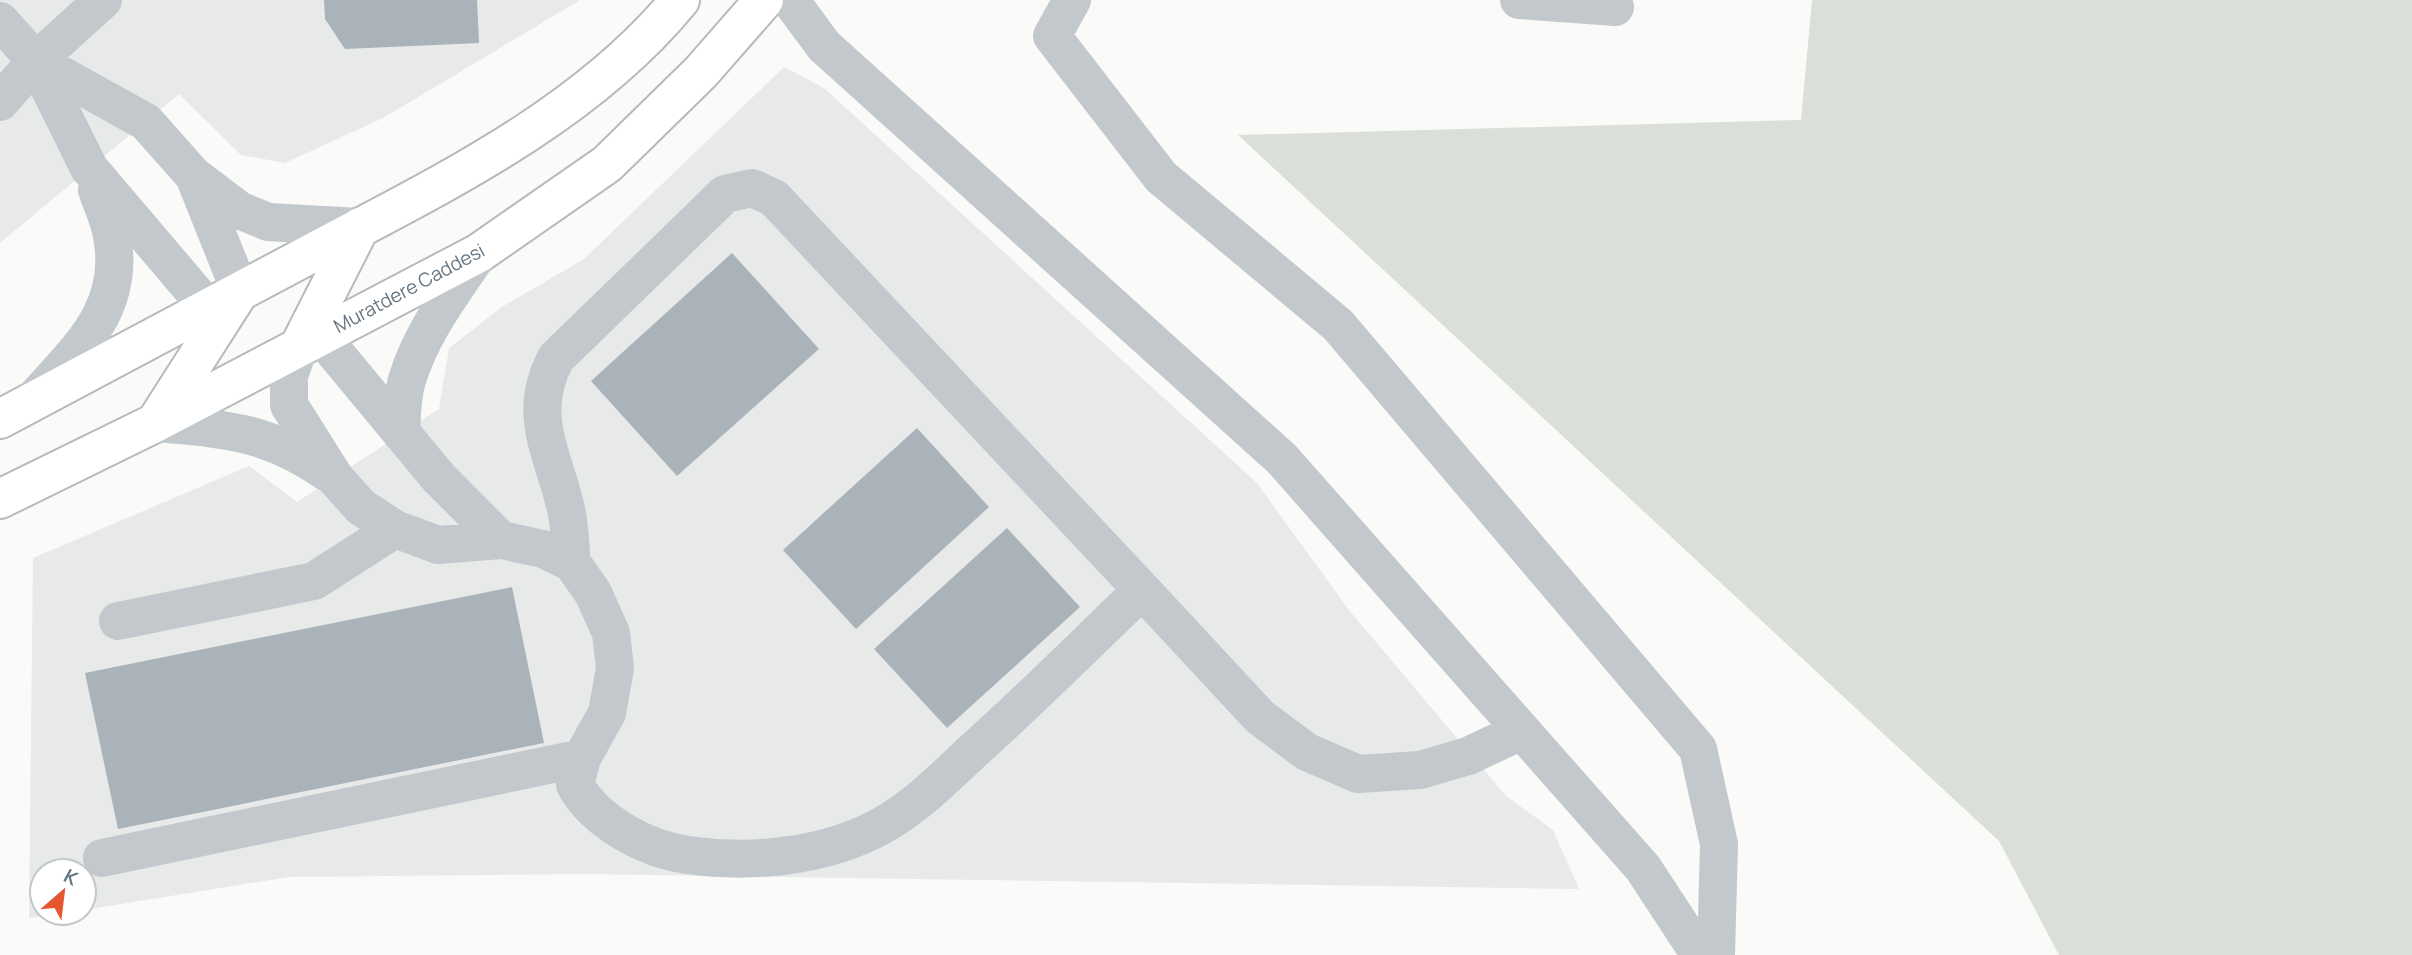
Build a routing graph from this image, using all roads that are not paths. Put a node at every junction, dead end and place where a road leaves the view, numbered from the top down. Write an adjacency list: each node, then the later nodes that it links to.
1 (103, 0): 9 (street)
2 (680, 0): 13 (main road)
3 (764, 0): 14 (main road, Muratdere Caddesi)
4 (790, 0): 27 (street)
5 (1072, 0): 31 (street)
6 (1519, 0): 7 (street)
7 (1615, 7)
8 (0, 21): 9 (street)
9 (36, 61): 10 (street); 11 (street); 12 (street)
10 (0, 102)
11 (89, 168): 15 (street); 17 (street)
12 (194, 176): 13 (street); 15 (street)
13 (360, 227): 15 (main road); 16 (main road)
14 (479, 253): 16 (main road, Muratdere Caddesi); 19 (street)
15 (224, 300): 17 (main road); 18 (main road)
16 (310, 341): 18 (main road, Muratdere Caddesi); 19 (street); 20 (street)
17 (15, 411)
18 (155, 424): 20 (street); 21 (main road, Muratdere Caddesi)
19 (401, 433): 23 (street)
20 (335, 478): 22 (street)
21 (0, 499)
22 (395, 529): 23 (street); 26 (street)
23 (501, 540): 24 (street)
24 (572, 563): 25 (street); 28 (street)
25 (1142, 590): 27 (street); 28 (street)
26 (118, 621)
27 (1521, 731): 30 (street)
28 (582, 758): 29 (street)
29 (102, 858)
30 (1700, 955)
31 (1716, 955)

